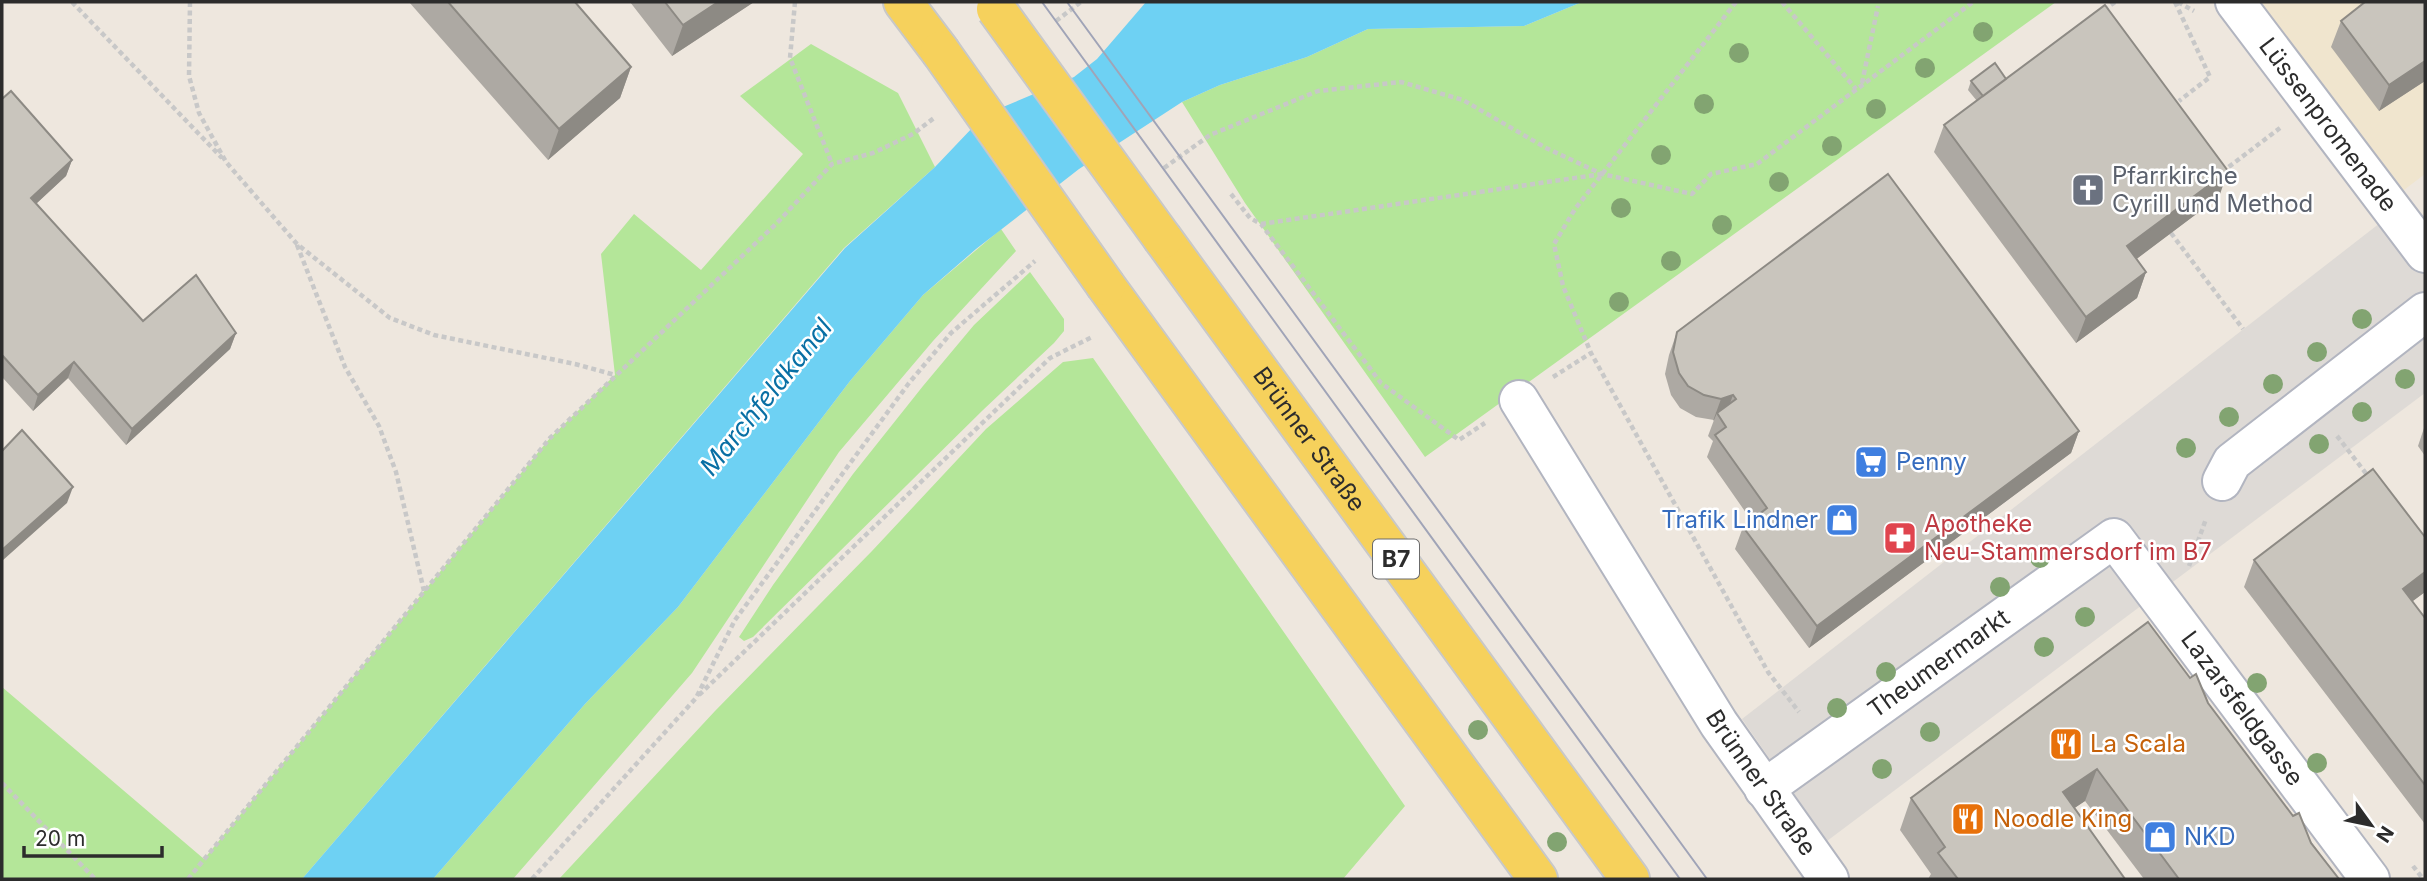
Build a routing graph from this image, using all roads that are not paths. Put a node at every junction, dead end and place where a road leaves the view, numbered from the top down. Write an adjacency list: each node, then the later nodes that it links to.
1 (903, 2): 10 (main road, bridge)
2 (2235, 2): 4 (street, Lüssenpromenade)
3 (993, 6): 11 (main road, Brünner Straße / B7, bridge)
4 (2423, 250)
5 (2425, 312): 7 (street)
6 (1519, 400): 9 (street, Brünner Straße)
7 (2222, 481)
8 (2114, 538): 9 (street, Theumermarkt); 13 (street, Lazarsfeldgasse)
9 (1764, 789): 12 (street, Brünner Straße)
10 (1538, 879)
11 (1630, 879)
12 (1829, 879)
13 (2370, 879)

